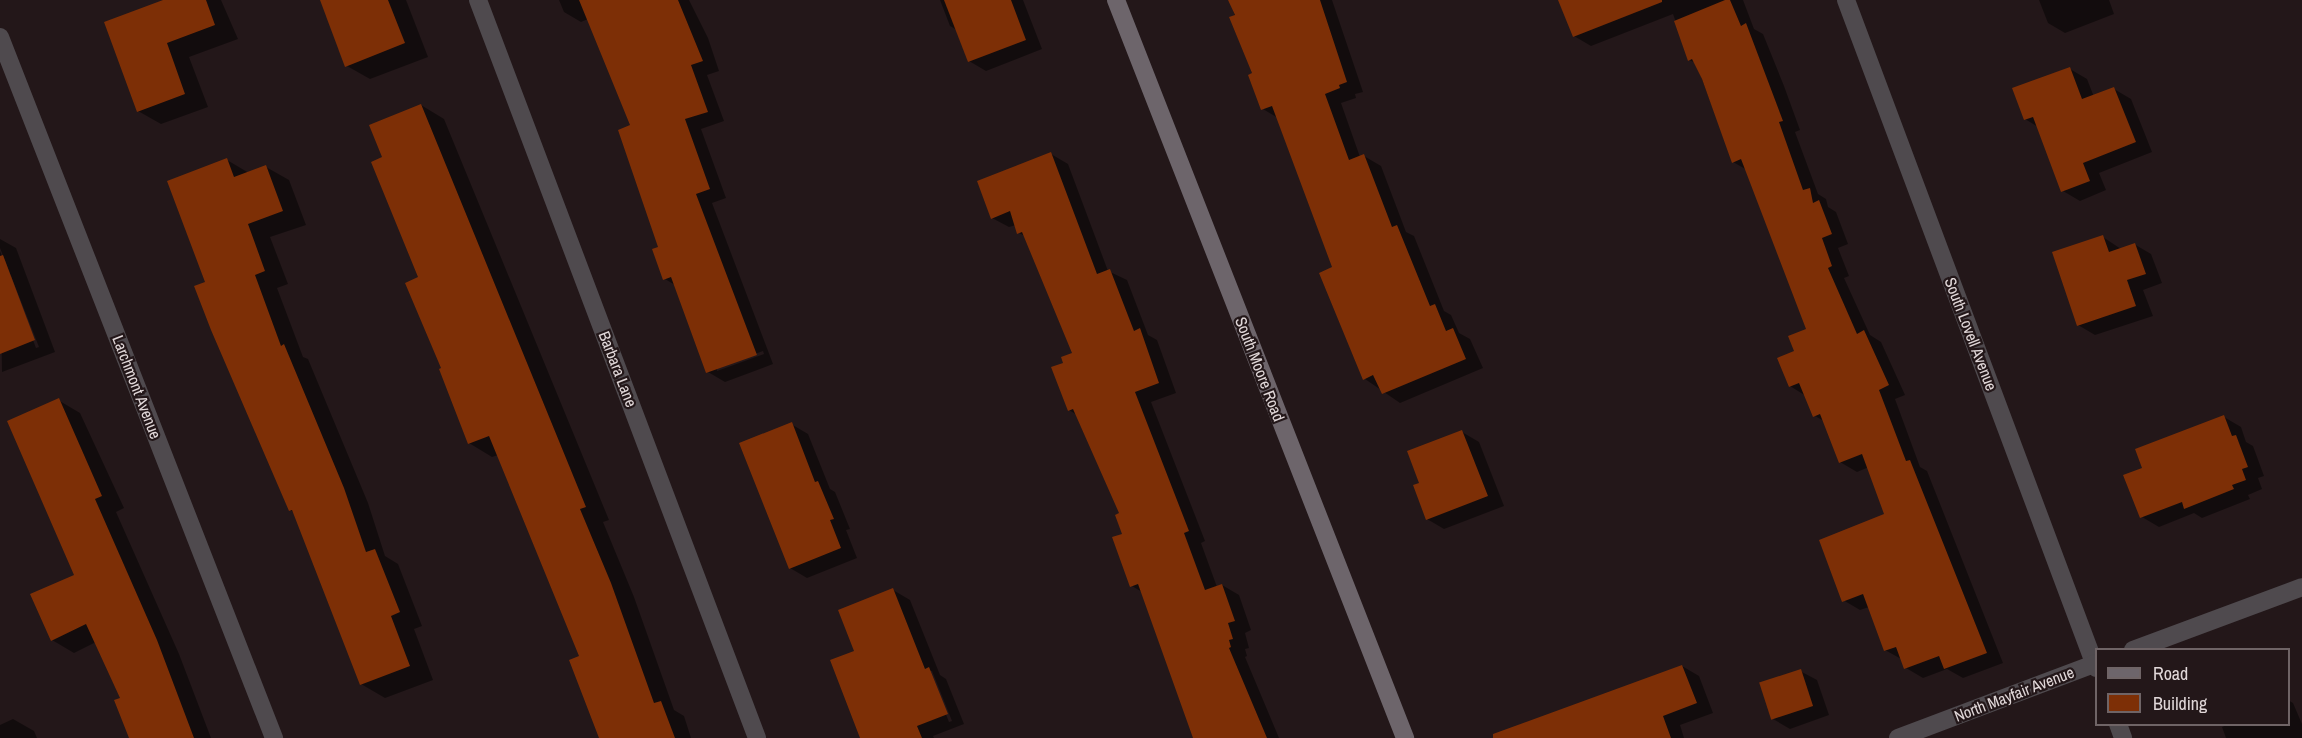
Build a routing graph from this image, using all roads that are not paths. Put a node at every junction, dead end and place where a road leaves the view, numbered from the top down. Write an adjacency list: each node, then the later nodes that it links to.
1 (478, 0): 10 (street, Barbara Lane)
2 (1116, 0): 11 (main road, South Moore Road)
3 (1846, 0): 7 (street, South Lovell Avenue)
4 (0, 37): 9 (street, Larchmont Avenue)
5 (2302, 587): 6 (street)
6 (2138, 648)
7 (2095, 662)
8 (2095, 665): 12 (street, North Mayfair Avenue)
9 (274, 738)
10 (757, 738)
11 (1405, 738)
12 (1898, 738)

